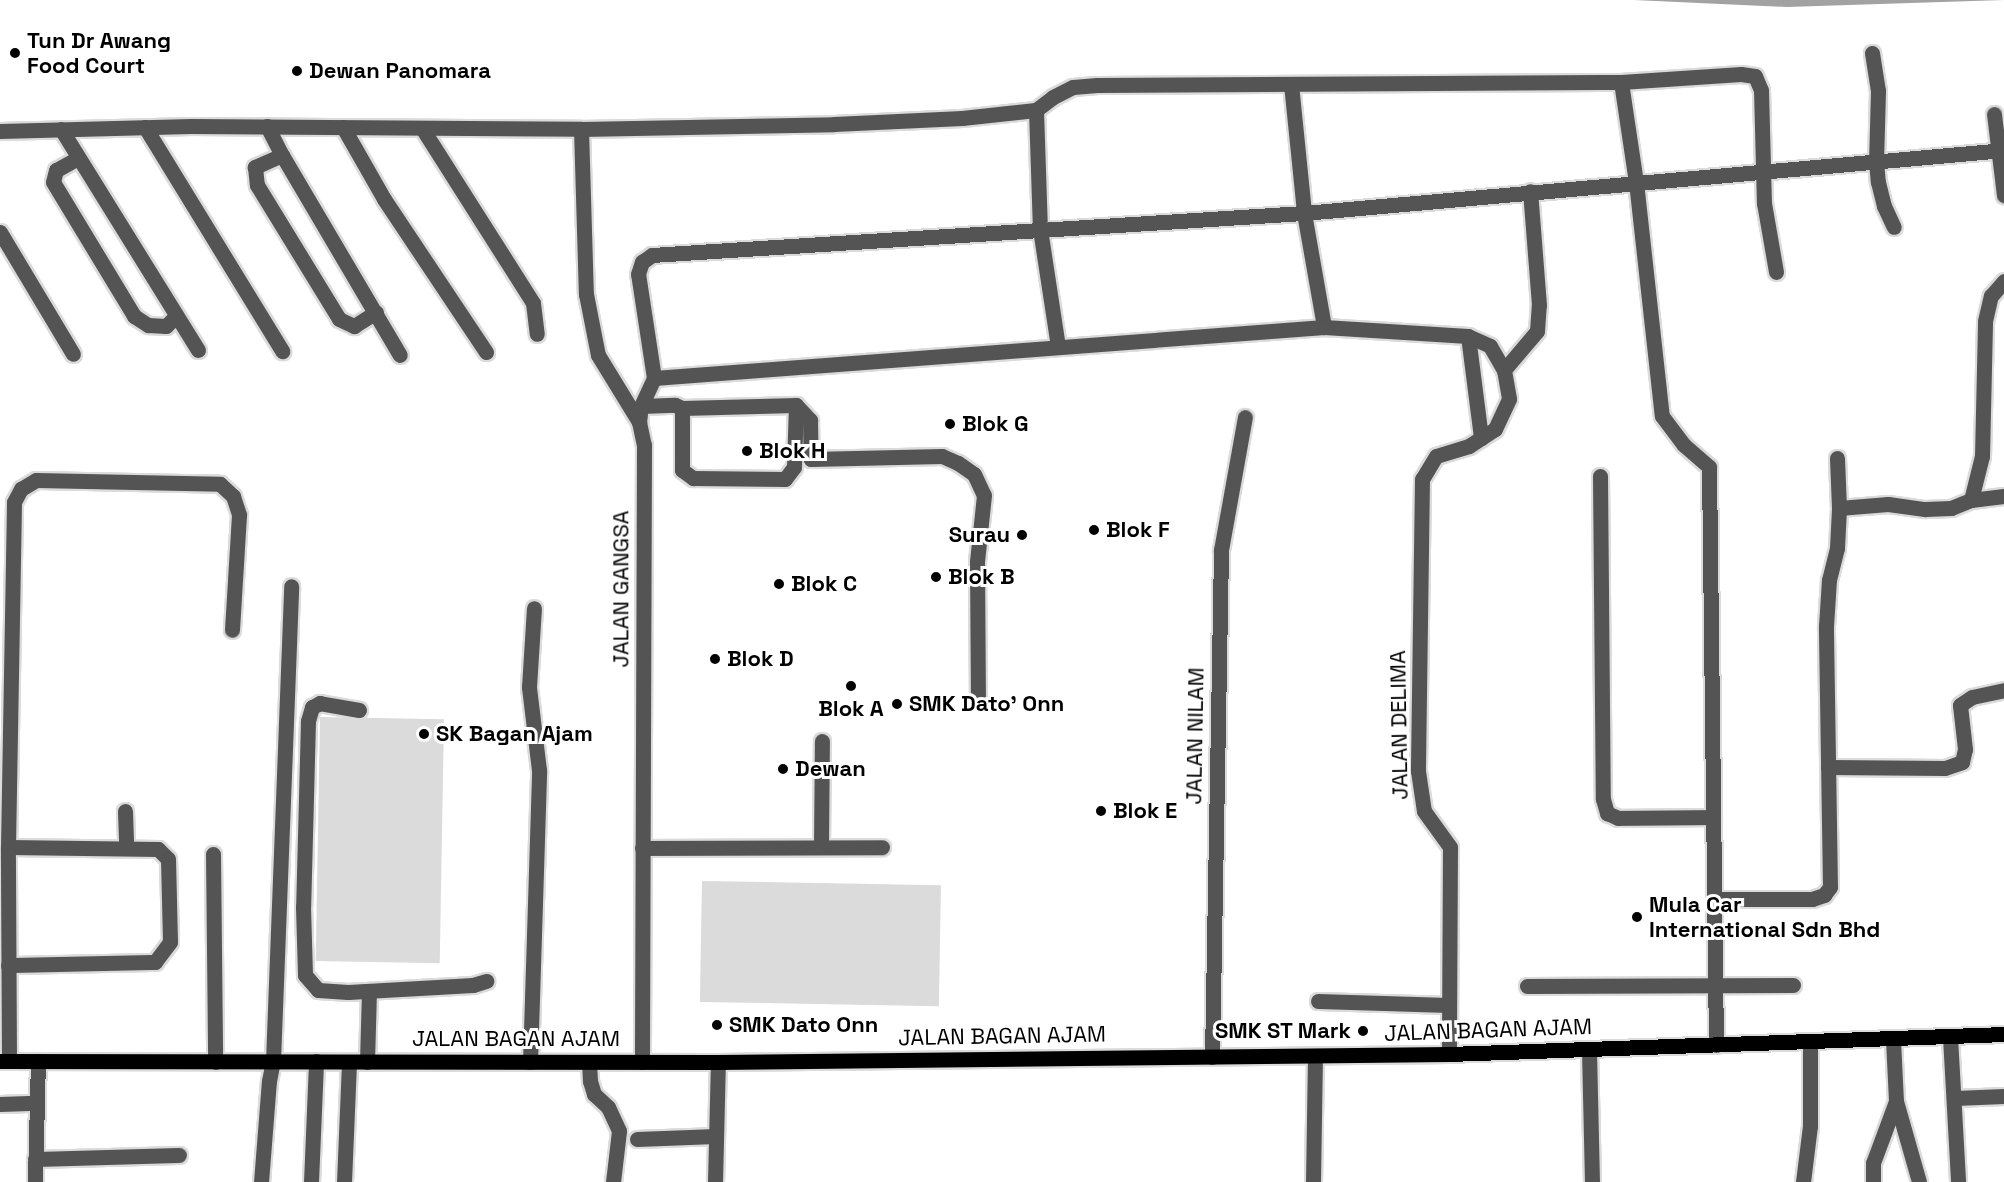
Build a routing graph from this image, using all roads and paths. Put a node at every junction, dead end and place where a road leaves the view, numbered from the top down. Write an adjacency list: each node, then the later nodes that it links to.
1 (1872, 53): 16 (street)
2 (1621, 82): 3 (street); 17 (street); 18 (street)
3 (1291, 84): 4 (street); 21 (street)
4 (1036, 110): 11 (street); 23 (street)
5 (1994, 114): 13 (street)
6 (267, 126): 7 (street); 8 (street); 14 (street)
7 (145, 127): 10 (street); 34 (street)
8 (343, 127): 9 (street); 35 (street)
9 (422, 128): 11 (street); 30 (street)
10 (61, 129): 12 (street); 15 (street)
11 (581, 129): 44 (street, JALAN GANGSA)
12 (0, 131)
13 (2001, 151): 16 (street); 20 (street)
14 (282, 155): 27 (street); 27 (street)
15 (78, 158): 28 (street); 28 (street)
16 (1876, 161): 17 (street); 22 (street)
17 (1763, 171): 18 (street); 25 (street)
18 (1636, 182): 19 (street); 60 (street)
19 (1530, 191): 21 (street); 38 (street)
20 (2004, 195)
21 (1304, 213): 23 (street); 29 (street)
22 (1894, 227)
23 (1040, 229): 32 (street); 39 (street)
24 (0, 232): 36 (street)
25 (1776, 272)
26 (2004, 281): 49 (street)
27 (376, 312): 37 (street)
28 (176, 316): 33 (street)
29 (1324, 327): 31 (street); 32 (street)
30 (537, 334)
31 (1468, 336): 38 (street); 45 (street)
32 (1058, 347): 39 (street)
33 (198, 350)
34 (282, 351)
35 (486, 352)
36 (73, 354)
37 (400, 355)
38 (1504, 370): 45 (street, JALAN DELIMA)
39 (654, 378): 41 (street)
40 (796, 405): 42 (street); 42 (street); 55 (street)
41 (641, 406): 42 (street); 44 (street)
42 (682, 408)
43 (1245, 417): 84 (street, JALAN NILAM)
44 (639, 422): 65 (street, JALAN GANGSA)
45 (1481, 438): 75 (street, JALAN DELIMA)
46 (1837, 458): 50 (street)
47 (1600, 476): 60 (street)
48 (2004, 496): 49 (street)
49 (1971, 500): 50 (street)
50 (1839, 508): 58 (street)
51 (291, 586): 89 (street)
52 (534, 608): 92 (street)
53 (232, 630): 61 (street)
54 (2004, 690): 58 (street)
55 (978, 701)
56 (360, 710): 73 (street)
57 (822, 741): 62 (street)
58 (1828, 767): 67 (street)
59 (125, 811): 64 (street)
60 (1713, 817): 67 (street)
61 (8, 847): 64 (street); 68 (street)
62 (821, 847): 63 (street); 65 (street)
63 (882, 847)
64 (126, 848): 68 (street)
65 (642, 848): 94 (street, JALAN GANGSA)
66 (213, 854): 88 (street)
67 (1714, 899): 72 (street)
68 (8, 965): 85 (street)
69 (486, 981): 73 (street)
70 (1793, 985): 72 (street)
71 (1527, 986): 72 (street)
72 (1715, 986): 80 (street)
73 (369, 992): 91 (street)
74 (1318, 1001): 75 (street)
75 (1449, 1005): 82 (street, JALAN DELIMA)
76 (2004, 1034): 77 (main road, JALAN BAGAN AJAM)
77 (1950, 1037): 78 (main road, JALAN BAGAN AJAM); 97 (street)
78 (1893, 1039): 79 (main road, JALAN BAGAN AJAM); 98 (street)
79 (1810, 1042): 80 (main road, JALAN BAGAN AJAM); 113 (street)
80 (1716, 1045): 81 (main road, JALAN BAGAN AJAM)
81 (1589, 1050): 82 (main road, JALAN BAGAN AJAM); 112 (street)
82 (1449, 1054): 83 (main road, JALAN BAGAN AJAM)
83 (1314, 1056): 84 (main road, JALAN BAGAN AJAM); 111 (street)
84 (1212, 1057): 95 (main road, JALAN BAGAN AJAM)
85 (5, 1061): 86 (main road, JALAN BAGAN AJAM)
86 (38, 1061): 88 (main road, JALAN BAGAN AJAM); 99 (street)
87 (316, 1061): 89 (main road, JALAN BAGAN AJAM); 90 (main road, JALAN BAGAN AJAM); 107 (street)
88 (215, 1062): 89 (main road, JALAN BAGAN AJAM)
89 (273, 1062): 106 (street)
90 (349, 1062): 91 (main road, JALAN BAGAN AJAM); 108 (street)
91 (367, 1062): 92 (main road, JALAN BAGAN AJAM)
92 (531, 1062): 93 (main road, JALAN BAGAN AJAM)
93 (589, 1062): 94 (main road, JALAN BAGAN AJAM); 109 (street)
94 (642, 1062): 95 (main road, JALAN BAGAN AJAM)
95 (718, 1062): 101 (street)
96 (2004, 1096): 97 (street)
97 (1955, 1098): 116 (street)
98 (1896, 1101): 114 (street); 115 (street)
99 (36, 1103): 100 (street); 104 (street)
100 (0, 1104)
101 (716, 1136): 102 (street); 110 (street)
102 (637, 1138)
103 (179, 1155): 104 (street)
104 (35, 1159): 105 (street)
105 (35, 1182)
106 (261, 1182)
107 (311, 1182)
108 (344, 1182)
109 (613, 1182)
110 (715, 1182)
111 (1313, 1182)
112 (1592, 1182)
113 (1803, 1182)
114 (1873, 1182)
115 (1918, 1182)
116 (1958, 1182)

